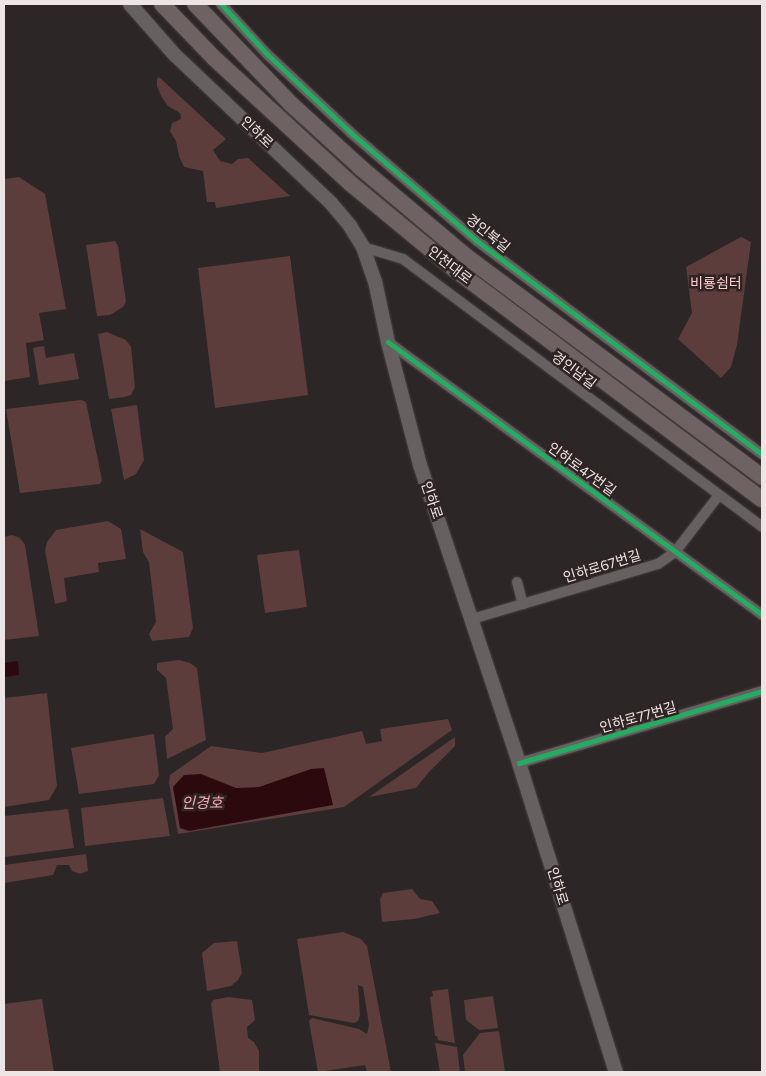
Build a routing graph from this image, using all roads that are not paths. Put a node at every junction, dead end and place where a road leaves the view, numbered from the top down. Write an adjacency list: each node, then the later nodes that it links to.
1 (130, 4): 5 (main road, 인하로)
2 (162, 4): 10 (highway, 인천대로)
3 (194, 4): 8 (highway, 인천대로)
4 (221, 4): 7 (street, 경인북길)
5 (363, 247): 6 (main road, 인하로); 9 (street, 경인남길)
6 (388, 342): 12 (street, 인하로47번길); 16 (main road, 인하로)
7 (762, 454)
8 (762, 477)
9 (719, 496): 11 (street, 경인남길); 12 (street, 인하로67번길)
10 (762, 499)
11 (762, 528)
12 (675, 552): 14 (street, 인하로67번길); 15 (street, 인하로47번길)
13 (517, 582): 14 (street)
14 (523, 604): 16 (street, 인하로67번길)
15 (762, 616)
16 (472, 619): 18 (main road, 인하로)
17 (762, 691): 18 (street, 인하로77번길)
18 (519, 763): 19 (main road, 인하로)
19 (616, 1072)

